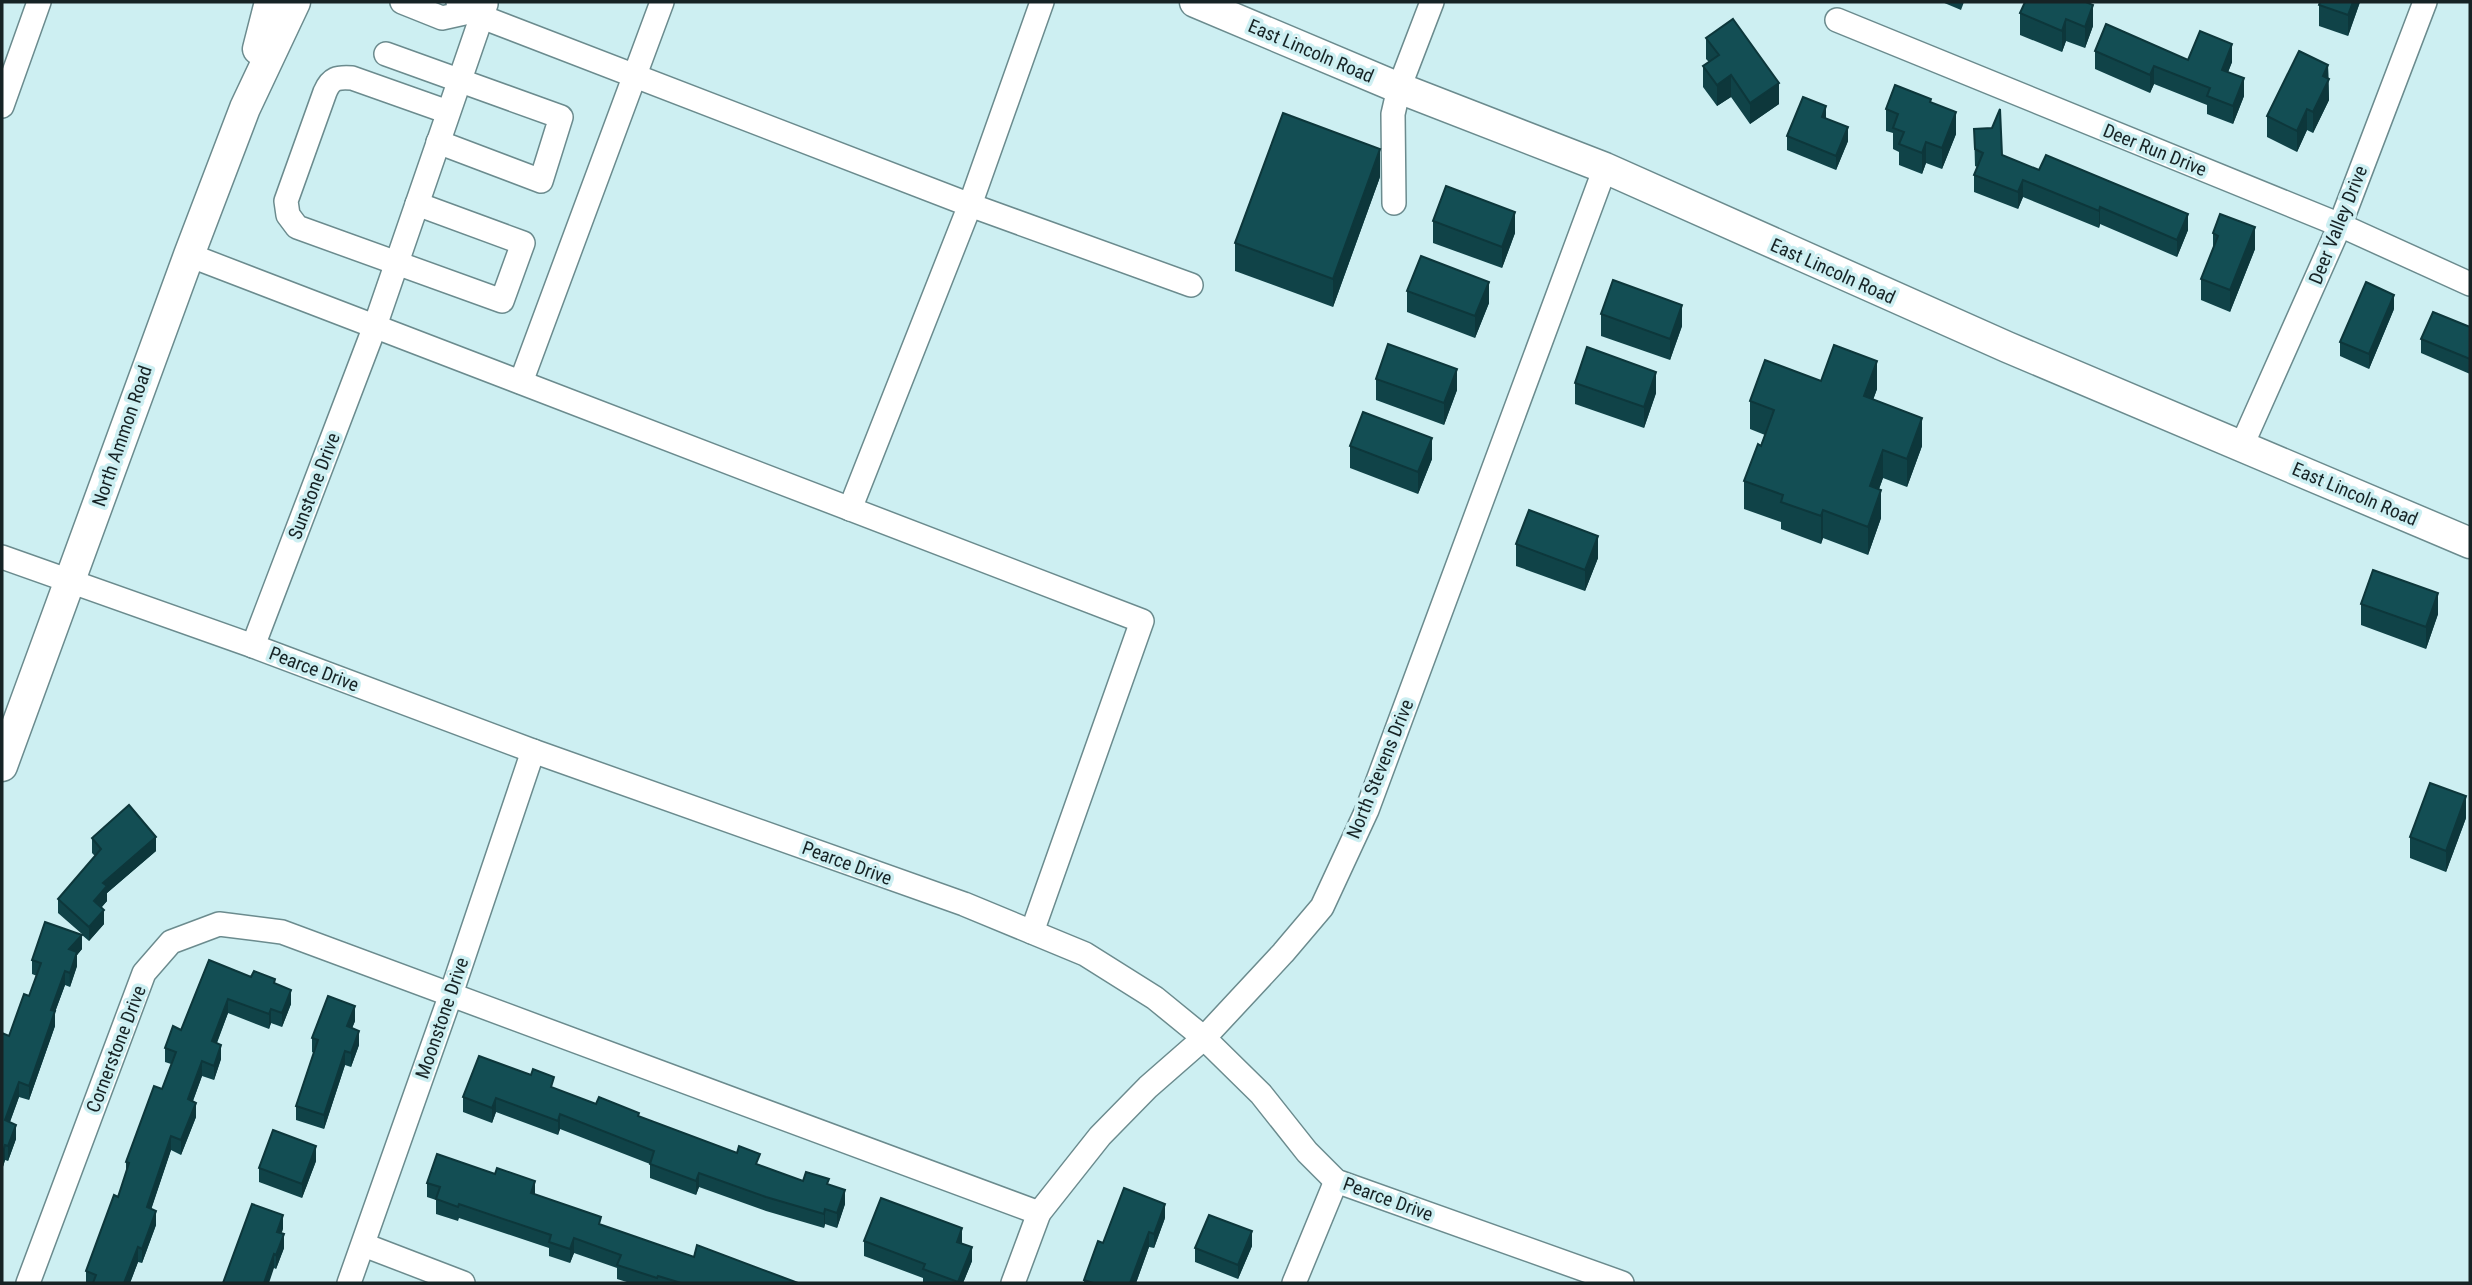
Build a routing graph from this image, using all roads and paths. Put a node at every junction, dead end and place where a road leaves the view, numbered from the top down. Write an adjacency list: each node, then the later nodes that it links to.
1 (39, 2): 15 (street)
2 (402, 2): 9 (street)
3 (662, 2): 12 (street)
4 (1042, 2): 21 (street)
5 (1195, 2): 14 (main road, East Lincoln Road)
6 (1432, 2): 14 (street)
7 (2425, 2): 22 (street, Deer Valley Drive)
8 (290, 3): 23 (main road, North Ammon Road)
9 (474, 8): 12 (street); 13 (street, Sunstone Drive)
10 (1838, 20): 22 (street, Deer Run Drive)
11 (386, 54): 13 (street)
12 (634, 75): 21 (street); 28 (street)
13 (459, 80): 16 (street, Sunstone Drive); 17 (street)
14 (1399, 88): 18 (main road, East Lincoln Road); 19 (street)
15 (2, 106)
16 (448, 112): 17 (street, Sunstone Drive); 24 (street)
17 (438, 142): 20 (street, Sunstone Drive)
18 (1605, 168): 29 (main road, East Lincoln Road); 39 (street, North Stevens Drive)
19 (1394, 203)
20 (417, 204): 24 (street, Sunstone Drive); 24 (street)
21 (970, 205): 26 (street); 30 (street)
22 (2340, 225): 25 (street, Deer Run Drive); 29 (street, Deer Valley Drive)
23 (189, 255): 27 (street); 33 (main road, North Ammon Road)
24 (396, 261): 27 (street, Sunstone Drive)
25 (2470, 284)
26 (1191, 285)
27 (375, 326): 28 (street); 34 (street, Sunstone Drive)
28 (521, 382): 30 (street)
29 (2242, 445): 31 (main road, East Lincoln Road)
30 (850, 509): 37 (street)
31 (2470, 543)
32 (2, 557): 33 (street, Pearce Drive)
33 (71, 582): 34 (street, Pearce Drive); 36 (main road, North Ammon Road)
34 (253, 646): 35 (street, Pearce Drive)
35 (533, 751): 37 (street, Pearce Drive); 38 (street, Moonstone Drive)
36 (2, 766)
37 (1032, 932): 39 (street, Pearce Drive)
38 (451, 994): 41 (street, Cornerstone Drive); 42 (street, Moonstone Drive); 44 (street, Cornerstone Drive)
39 (1204, 1038): 40 (street, Pearce Drive); 41 (street, North Stevens Drive)
40 (1336, 1181): 43 (street, Pearce Drive); 48 (street)
41 (1039, 1213): 47 (street, North Stevens Drive)
42 (364, 1245): 45 (street, Moonstone Drive); 46 (street)
43 (1573, 1275): 49 (street, Pearce Drive)
44 (28, 1283)
45 (349, 1283)
46 (463, 1283)
47 (1013, 1283)
48 (1294, 1283)
49 (1622, 1283)

